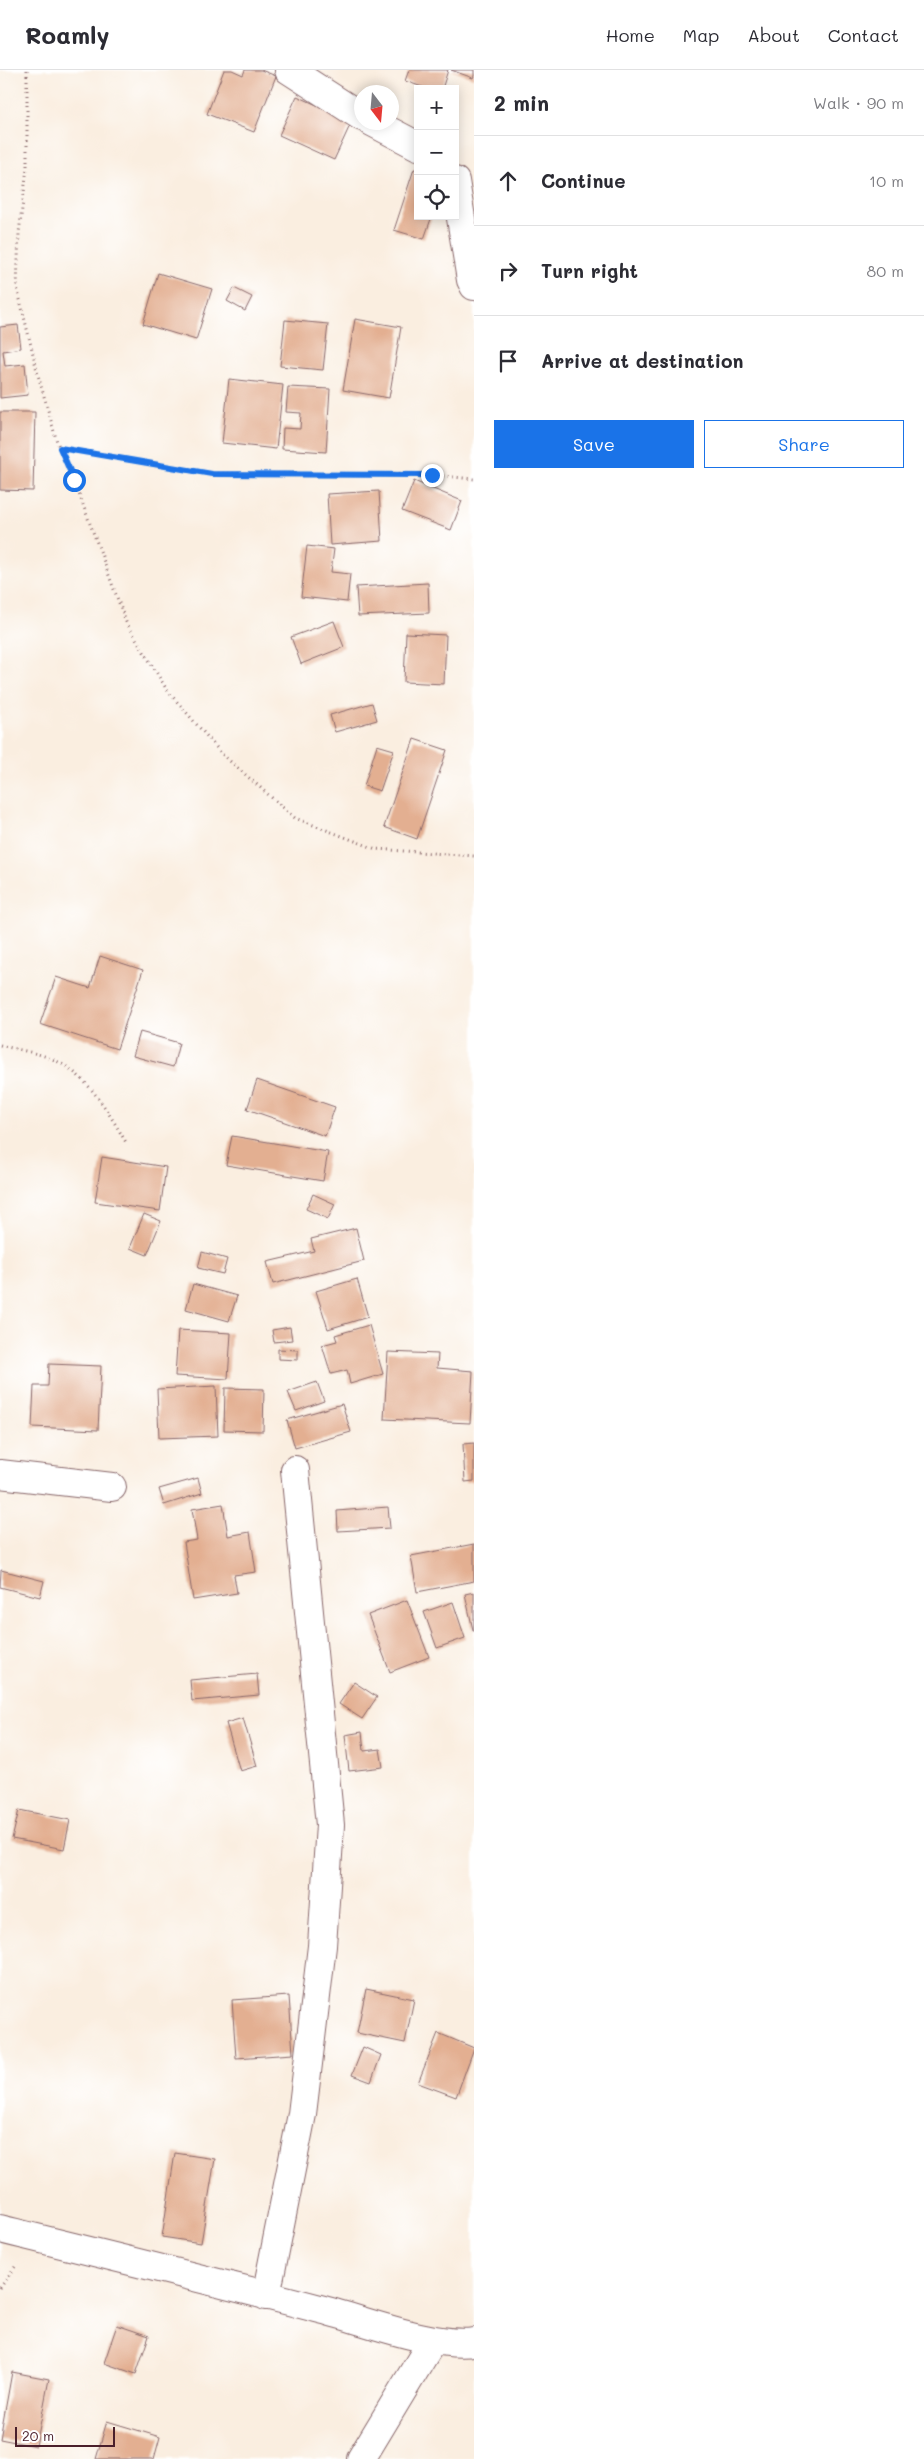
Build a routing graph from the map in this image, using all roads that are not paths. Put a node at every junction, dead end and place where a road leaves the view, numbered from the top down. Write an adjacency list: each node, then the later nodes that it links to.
1 (289, 70): 2 (street)
2 (354, 112)
3 (387, 130): 4 (street)
4 (414, 144)
5 (459, 206): 6 (street)
6 (474, 286)
7 (295, 1470): 11 (street)
8 (0, 1474): 9 (street)
9 (112, 1487)
10 (0, 2228): 11 (street)
11 (266, 2296): 12 (street)
12 (432, 2340): 13 (street); 14 (street)
13 (474, 2342)
14 (362, 2459)

